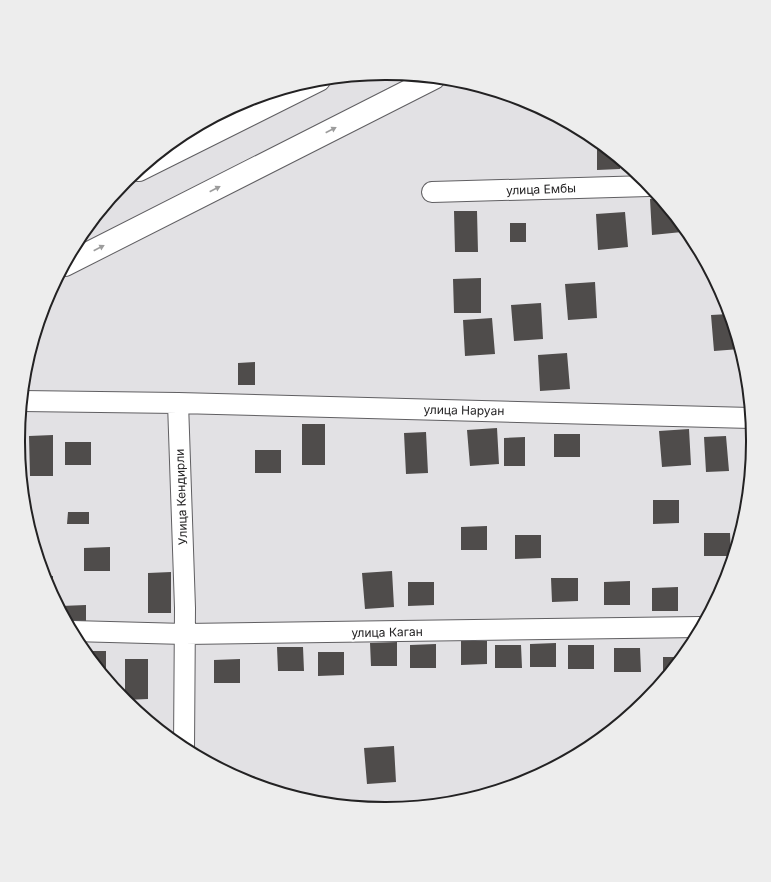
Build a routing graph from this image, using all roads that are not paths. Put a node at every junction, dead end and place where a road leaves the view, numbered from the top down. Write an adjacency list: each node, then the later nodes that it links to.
1 (424, 83): 6 (main road, one-way to 1)
2 (288, 94): 3 (main road)
3 (184, 142)
4 (640, 186): 5 (street, улица Ембы)
5 (432, 192)
6 (72, 262)
7 (27, 401): 8 (street)
8 (178, 403): 9 (street, улица Наруан); 12 (street, Улица Кендирли)
9 (745, 418)
10 (694, 627): 12 (street, улица Каган)
11 (80, 631): 12 (street, улица Каган)
12 (185, 634): 13 (street, Улица Кендирли)
13 (184, 740)

